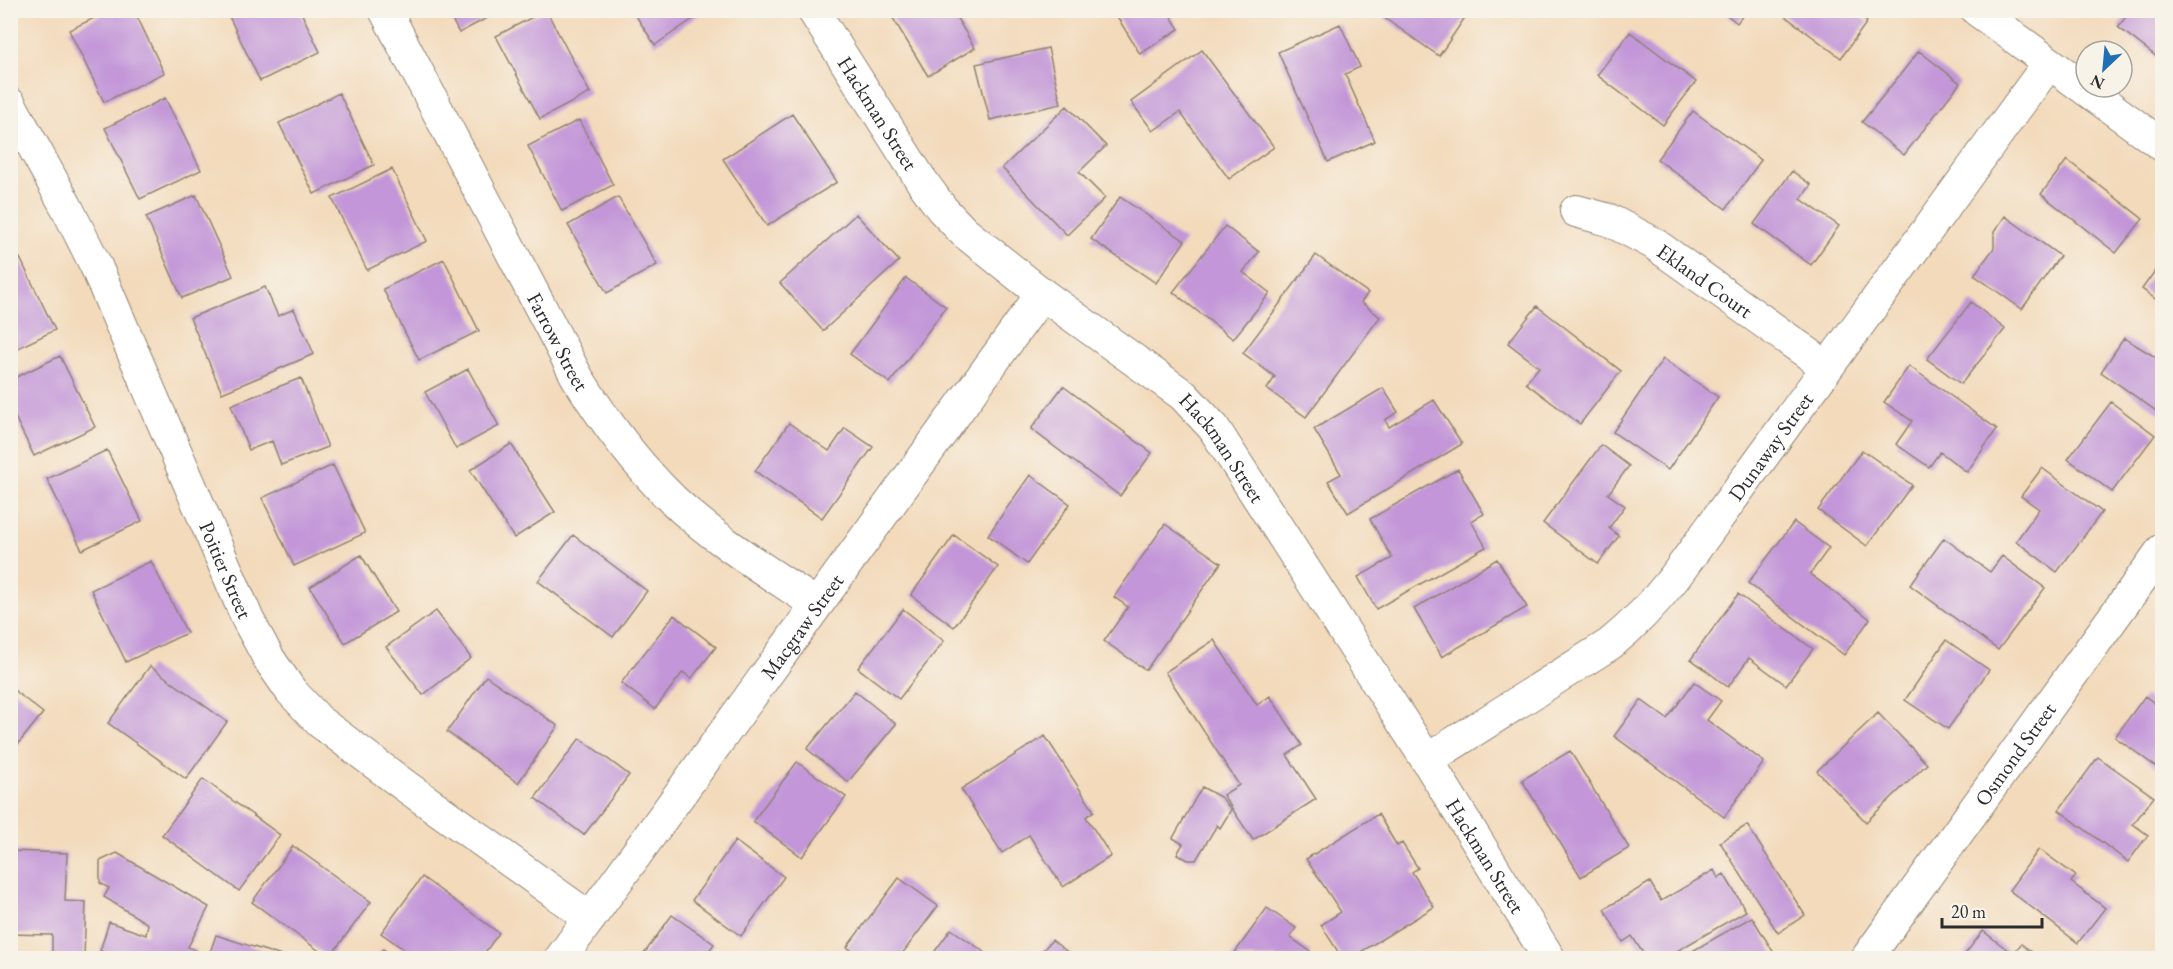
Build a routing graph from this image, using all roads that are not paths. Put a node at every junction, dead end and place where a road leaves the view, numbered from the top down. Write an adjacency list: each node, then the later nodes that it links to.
1 (385, 10): 11 (street, Farrow Street)
2 (813, 10): 8 (street, Hackman Street)
3 (1977, 10): 4 (street)
4 (2049, 63): 6 (street); 9 (street, Dunaway Street)
5 (10, 104): 13 (street, Poitier Street)
6 (2163, 145)
7 (1576, 211): 9 (street, Ekland Court)
8 (1042, 294): 11 (street, Macgraw Street); 12 (street, Hackman Street)
9 (1827, 367): 12 (street, Dunaway Street)
10 (2163, 550): 16 (street, Osmond Street)
11 (816, 604): 13 (street, Macgraw Street)
12 (1427, 760): 15 (street, Hackman Street)
13 (590, 918): 14 (street, Macgraw Street)
14 (561, 958)
15 (1549, 958)
16 (1867, 958)

